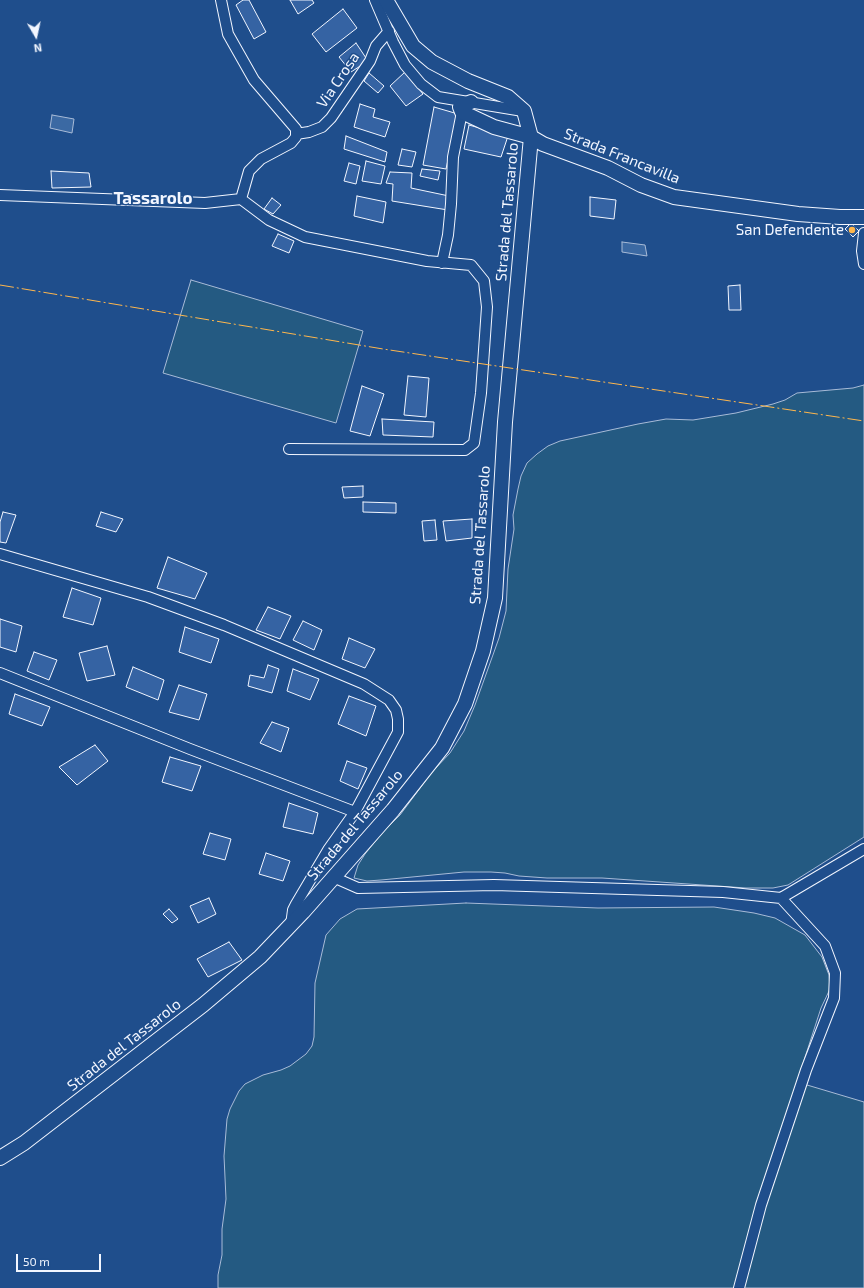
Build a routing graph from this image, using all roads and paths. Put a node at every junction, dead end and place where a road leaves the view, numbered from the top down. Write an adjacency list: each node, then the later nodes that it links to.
1 (375, 0): 4 (street)
2 (386, 0): 6 (main road)
3 (223, 1): 7 (street)
4 (389, 31): 5 (street); 7 (street, Via Crosa)
5 (466, 107): 6 (street); 8 (main road, Strada Francavilla); 13 (street)
6 (524, 111): 8 (main road, Strada del Tassarolo)
7 (296, 134): 10 (street)
8 (531, 137): 11 (main road, Strada Francavilla); 20 (main road, Strada del Tassarolo)
9 (0, 195): 10 (street)
10 (241, 199): 13 (street)
11 (864, 217)
12 (864, 233): 14 (street)
13 (442, 262): 15 (street)
14 (864, 264)
15 (288, 449)
16 (0, 554): 18 (street)
17 (0, 673): 18 (street)
18 (356, 812): 22 (street)
19 (864, 849): 21 (street)
20 (333, 877): 21 (street); 22 (main road, Strada del Tassarolo)
21 (781, 898): 24 (street)
22 (291, 925): 23 (main road, Strada del Tassarolo)
23 (0, 1158)
24 (739, 1288)

